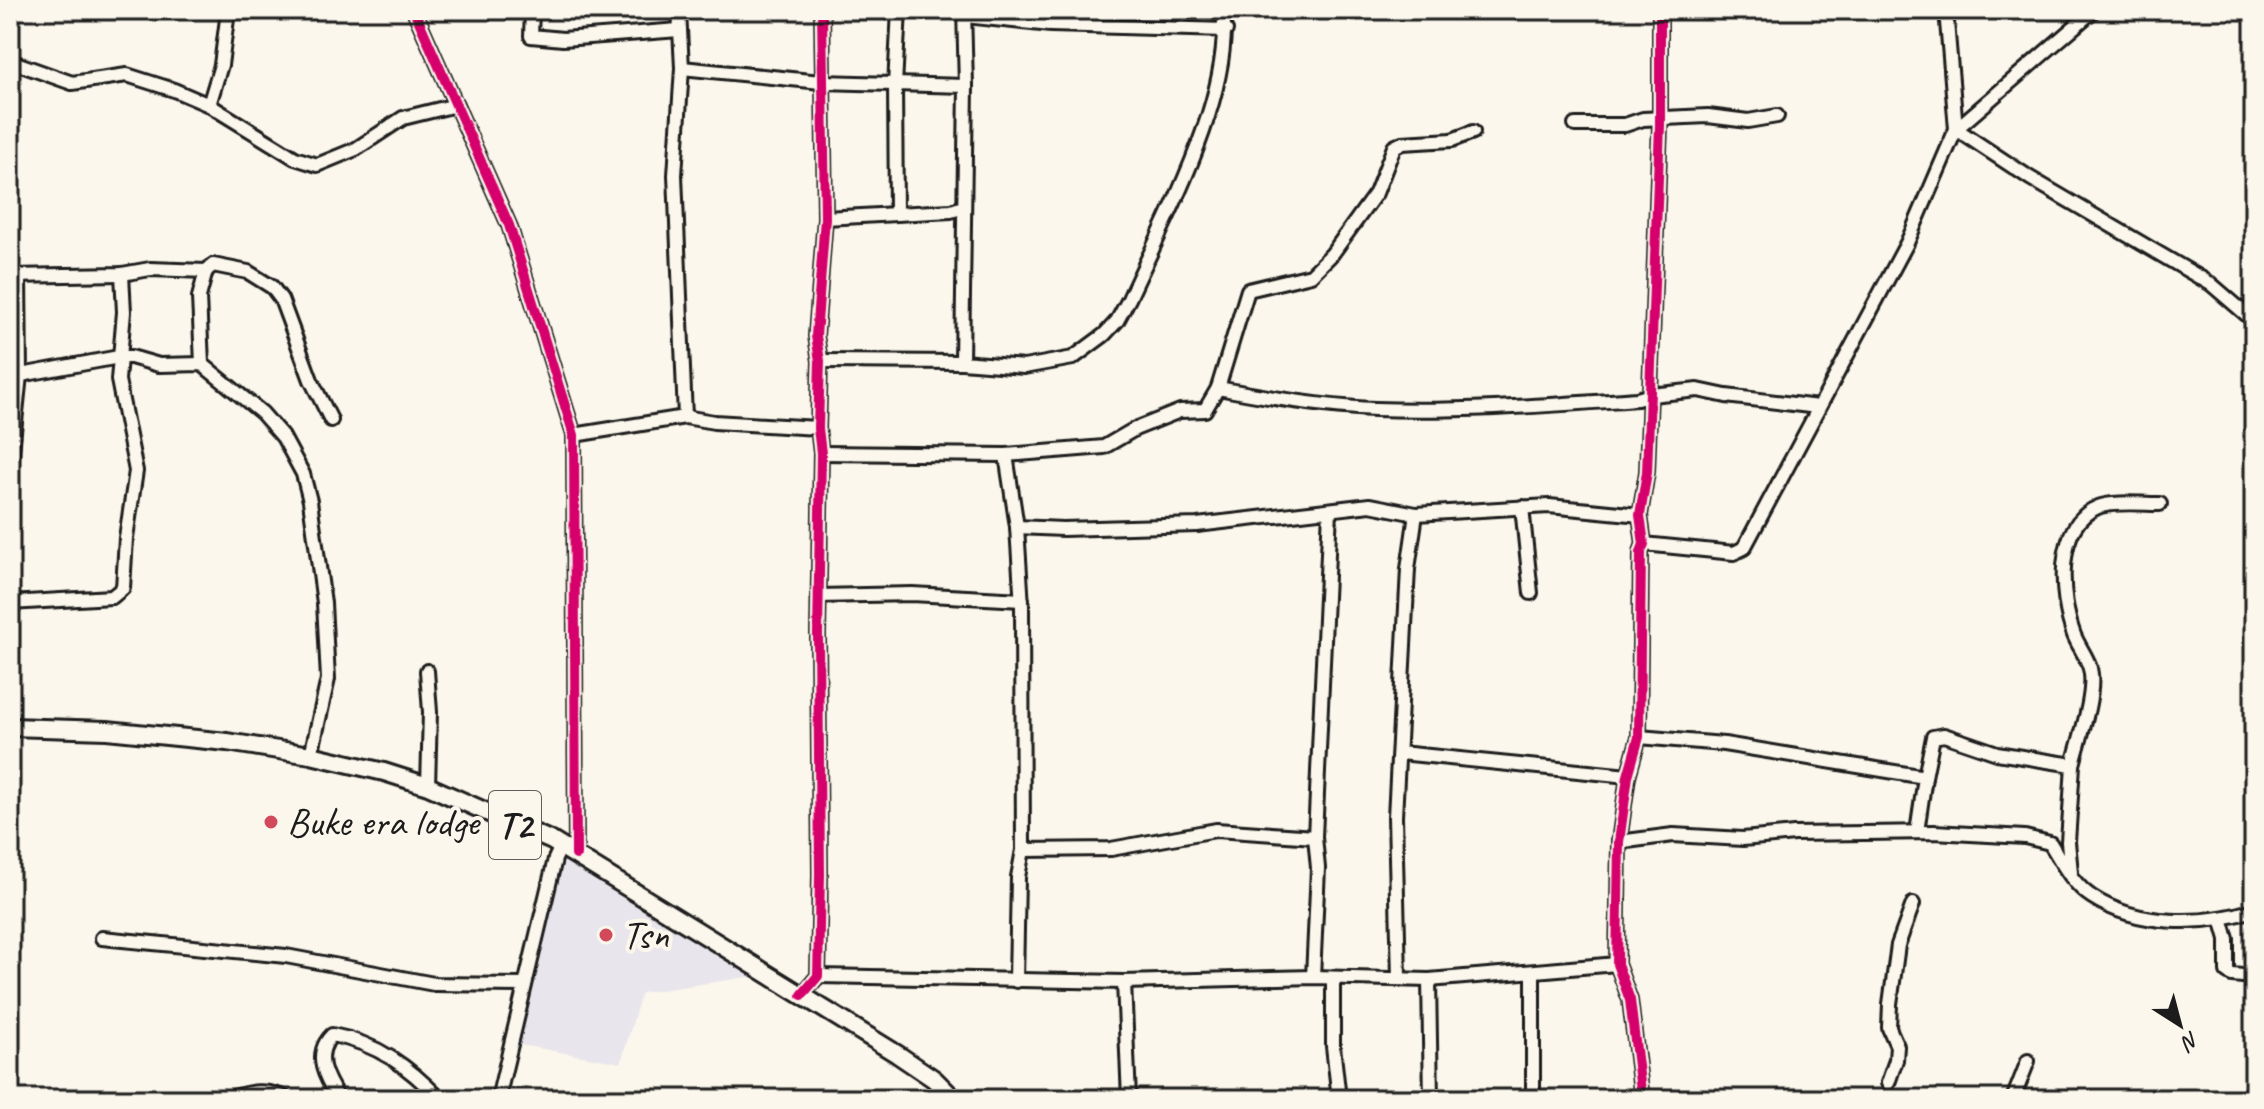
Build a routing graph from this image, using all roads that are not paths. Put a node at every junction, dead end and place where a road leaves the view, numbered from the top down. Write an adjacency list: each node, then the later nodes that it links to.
1 (414, 10): 24 (street)
2 (532, 10): 16 (street)
3 (679, 10): 16 (street)
4 (822, 10): 20 (street)
5 (899, 10): 21 (street)
6 (1051, 10): 14 (street)
7 (1223, 10): 17 (street)
8 (1660, 10): 26 (street)
9 (1946, 10): 28 (street)
10 (2077, 10): 15 (street)
11 (2094, 10): 15 (street)
12 (228, 11): 23 (street)
13 (964, 13): 14 (street); 22 (street)
14 (1051, 25): 17 (street)
15 (2076, 25): 28 (street)
16 (679, 30): 19 (street)
17 (1226, 30): 39 (street)
18 (10, 61): 23 (street)
19 (682, 68): 20 (street); 45 (street)
20 (821, 82): 21 (street); 32 (street)
21 (895, 85): 22 (street); 31 (street)
22 (966, 86): 30 (street)
23 (209, 105): 24 (street)
24 (456, 105): 48 (street)
25 (1777, 116): 26 (street)
26 (1660, 119): 27 (street); 43 (street)
27 (1575, 125)
28 (1956, 129): 36 (street); 44 (street)
29 (1473, 132): 42 (street)
30 (964, 207): 31 (street); 39 (street)
31 (896, 214): 32 (street)
32 (825, 218): 38 (street)
33 (206, 271): 34 (street); 40 (street); 46 (street)
34 (122, 274): 35 (street); 37 (street)
35 (15, 276): 41 (street)
36 (2254, 321)
37 (119, 357): 40 (street); 41 (street); 62 (street)
38 (820, 361): 39 (street); 47 (street)
39 (962, 362)
40 (202, 364): 67 (street)
41 (15, 376): 51 (street)
42 (1218, 388): 43 (street); 50 (street)
43 (1651, 395): 44 (street); 56 (street)
44 (1818, 407): 58 (street)
45 (685, 417): 47 (street); 48 (street)
46 (331, 420)
47 (818, 428): 49 (street)
48 (574, 435): 77 (street)
49 (821, 453): 50 (street); 60 (street)
50 (1006, 455): 57 (street)
51 (10, 470)
52 (2160, 504): 68 (street)
53 (1522, 507): 55 (street); 56 (street); 59 (street)
54 (1330, 510): 55 (street); 57 (street); 73 (street)
55 (1416, 514): 66 (street)
56 (1640, 515): 58 (street)
57 (1017, 527): 61 (street)
58 (1644, 544): 65 (street)
59 (1531, 593)
60 (818, 596): 61 (street); 85 (street)
61 (1022, 600): 76 (street)
62 (10, 603)
63 (427, 671): 71 (street)
64 (10, 727): 67 (highway, T2)
65 (1639, 737): 69 (street); 70 (street)
66 (1400, 753): 69 (street); 89 (street)
67 (311, 755): 71 (highway, T2)
68 (2073, 765): 70 (street); 78 (street)
69 (1628, 776): 74 (street)
70 (1925, 777): 72 (street)
71 (428, 786): 75 (highway, T2)
72 (1917, 832): 74 (street); 78 (street)
73 (1315, 837): 76 (street); 86 (street)
74 (1619, 842): 83 (street)
75 (561, 846): 77 (highway, T2); 93 (street)
76 (1023, 850): 91 (street)
77 (576, 855): 94 (highway, T2)
78 (2071, 877): 81 (street)
79 (1913, 904): 96 (street)
80 (2254, 910): 81 (street)
81 (2221, 918): 87 (street)
82 (102, 938): 93 (street)
83 (1617, 964): 84 (street); 107 (street)
84 (1533, 973): 90 (street); 106 (street)
85 (818, 976): 91 (street); 94 (street)
86 (1313, 977): 88 (street); 92 (street)
87 (2254, 977)
88 (1333, 978): 89 (street); 104 (street)
89 (1399, 978): 90 (street)
90 (1429, 980): 105 (street)
91 (1016, 981): 92 (street)
92 (1124, 982): 103 (street)
93 (524, 985): 101 (street)
94 (802, 995): 102 (highway, T2)
95 (2028, 1061): 108 (street)
96 (1888, 1083)
97 (228, 1099): 98 (street)
98 (287, 1099)
99 (339, 1099): 100 (street)
100 (440, 1099)
101 (498, 1099)
102 (954, 1099)
103 (1129, 1099)
104 (1339, 1099)
105 (1431, 1099)
106 (1533, 1099)
107 (1642, 1099)
108 (2013, 1099)

